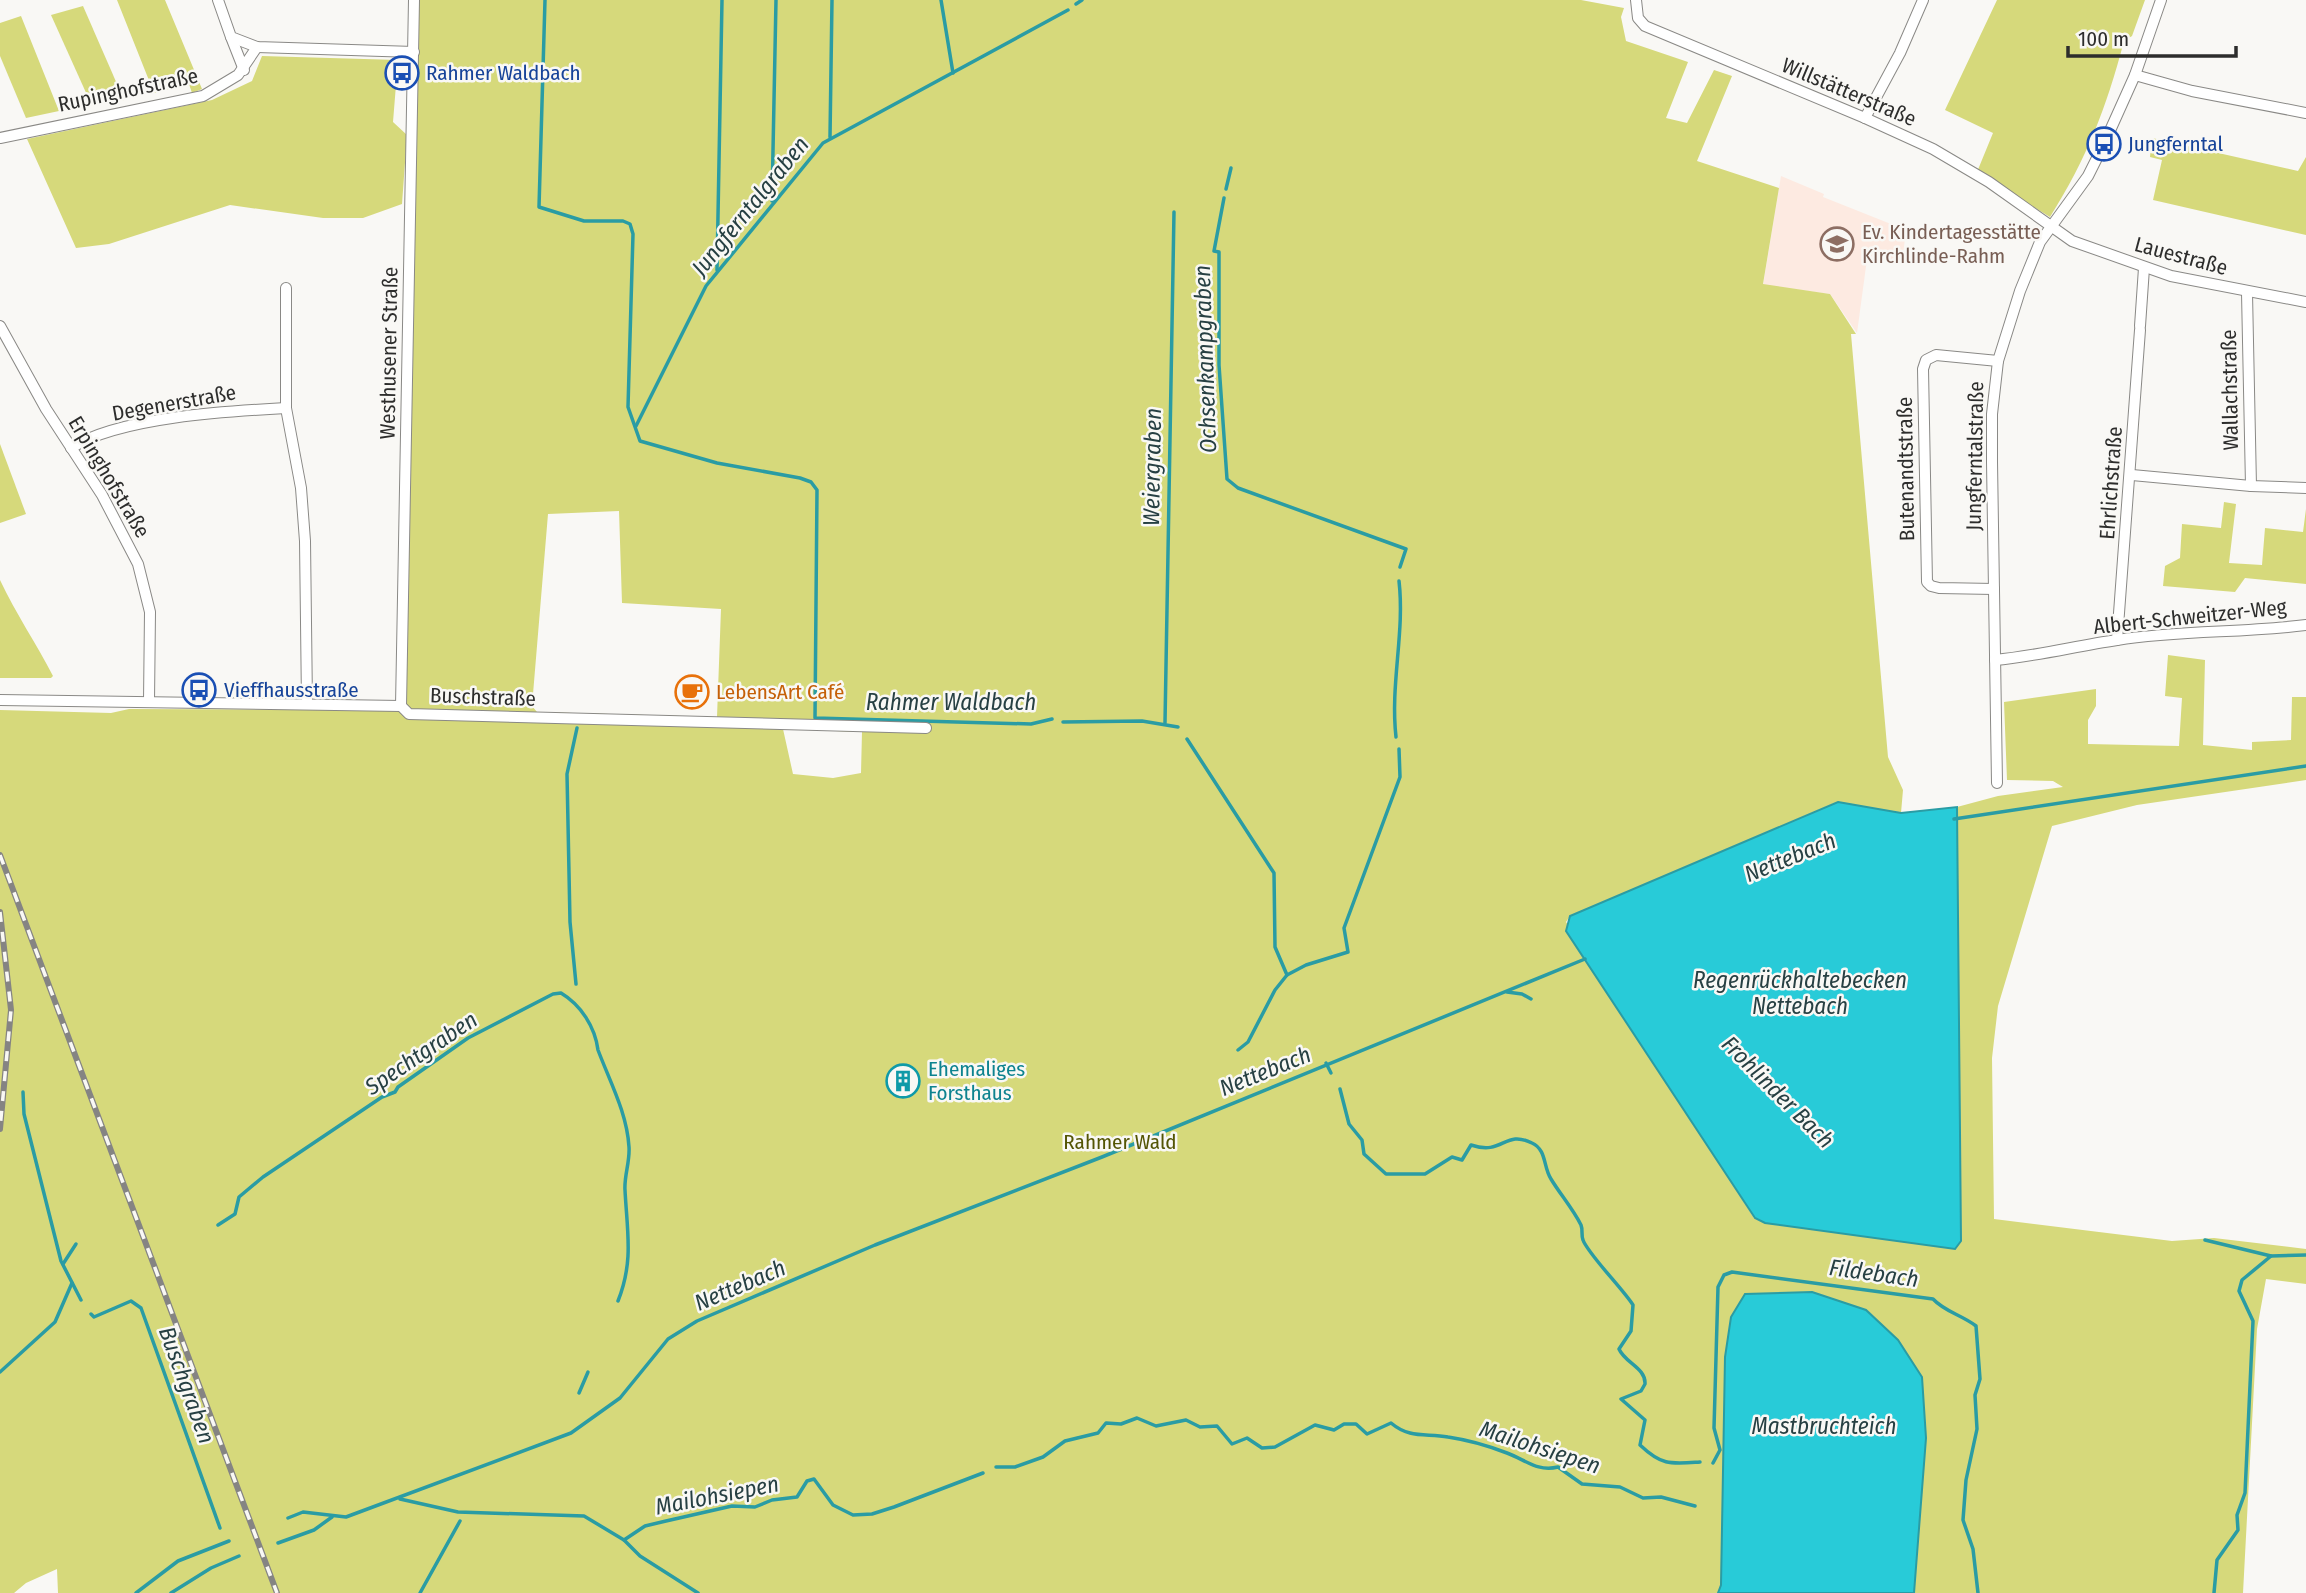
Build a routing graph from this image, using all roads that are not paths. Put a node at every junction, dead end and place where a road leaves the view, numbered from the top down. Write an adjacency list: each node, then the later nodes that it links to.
1 (218, 0): 6 (street)
2 (414, 0): 8 (street, Westhusener Straße)
3 (1636, 0): 12 (street, Willstätterstraße)
4 (1923, 0): 12 (street)
5 (2161, 0): 10 (street, Jungferntalstraße)
6 (231, 37): 7 (street); 9 (street)
7 (257, 47): 8 (street); 9 (street, Rupinghofstraße)
8 (414, 52): 33 (street, Westhusener Straße)
9 (244, 70): 13 (street, Rupinghofstraße)
10 (2135, 75): 11 (street); 14 (street, Jungferntalstraße)
11 (2306, 113)
12 (1865, 118): 14 (street, Willstätterstraße)
13 (0, 138)
14 (2053, 226): 15 (street, Lauestraße); 20 (street, Jungferntalstraße)
15 (2144, 268): 17 (street, Lauestraße); 23 (street, Ehrlichstraße)
16 (286, 288): 21 (street)
17 (2247, 293): 18 (street, Lauestraße); 24 (street, Wallachstraße)
18 (2306, 302)
19 (0, 327): 22 (street, Erpinghofstraße)
20 (1998, 361): 26 (street, Jungferntalstraße); 26 (street, Butenandtstraße)
21 (286, 408): 22 (street, Degenerstraße); 32 (street)
22 (71, 447): 31 (street, Erpinghofstraße)
23 (2132, 475): 24 (street); 28 (street, Ehrlichstraße)
24 (2251, 486): 25 (street)
25 (2306, 488)
26 (1994, 589): 29 (street, Jungferntalstraße)
27 (2306, 625): 28 (street, Albert-Schweitzer-Weg)
28 (2117, 640): 29 (street, Albert-Schweitzer-Weg)
29 (1995, 660): 35 (street, Jungferntalstraße)
30 (0, 700): 31 (street, Buschstraße)
31 (149, 701): 32 (street, Buschstraße)
32 (307, 704): 33 (street, Buschstraße)
33 (401, 706): 34 (street, Buschstraße)
34 (926, 728)
35 (1997, 783)

